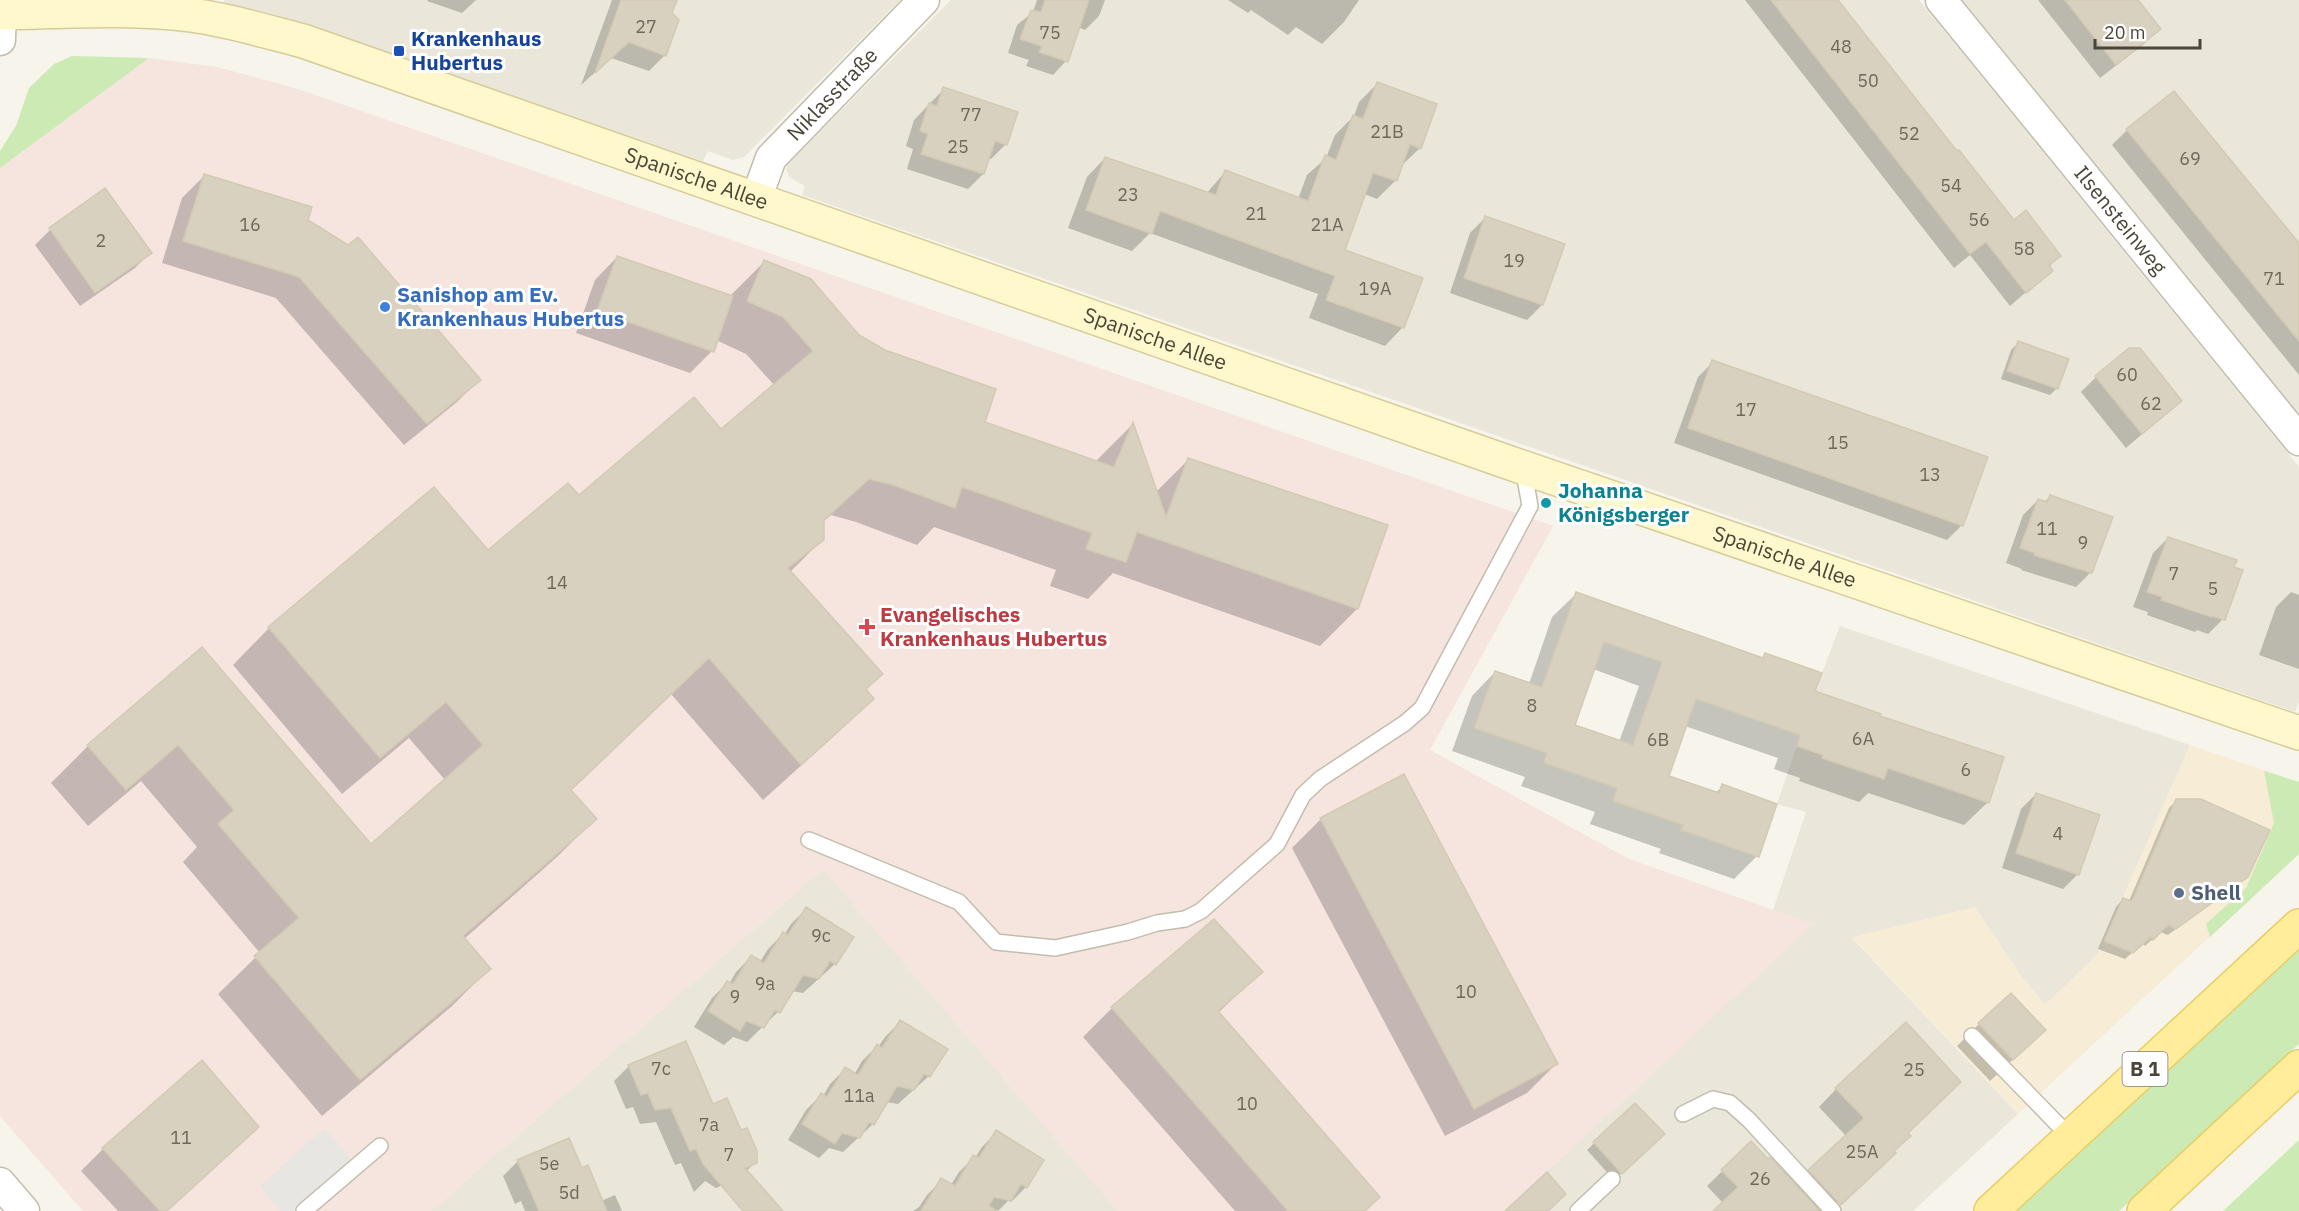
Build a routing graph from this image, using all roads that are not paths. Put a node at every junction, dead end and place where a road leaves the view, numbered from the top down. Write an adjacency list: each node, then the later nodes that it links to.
1 (924, 0): 4 (street, Niklasstraße)
2 (1941, 0): 5 (street, Ilsensteinweg)
3 (1, 17): 4 (main road, Spanische Allee)
4 (756, 199): 6 (main road, Spanische Allee)
5 (2299, 440)
6 (1523, 467): 7 (main road, Spanische Allee); 8 (lane)
7 (2299, 733)
8 (809, 840)
9 (2299, 926): 13 (main road, B 1)
10 (1972, 1036): 13 (lane)
11 (2299, 1067): 22 (main road)
12 (1683, 1114): 20 (lane)
13 (2071, 1137): 21 (main road, B 1)
14 (380, 1146): 18 (lane)
15 (1612, 1179): 19 (lane)
16 (0, 1184): 17 (street)
17 (24, 1211)
18 (304, 1211)
19 (1578, 1211)
20 (1833, 1211)
21 (1991, 1211)
22 (2144, 1211)

